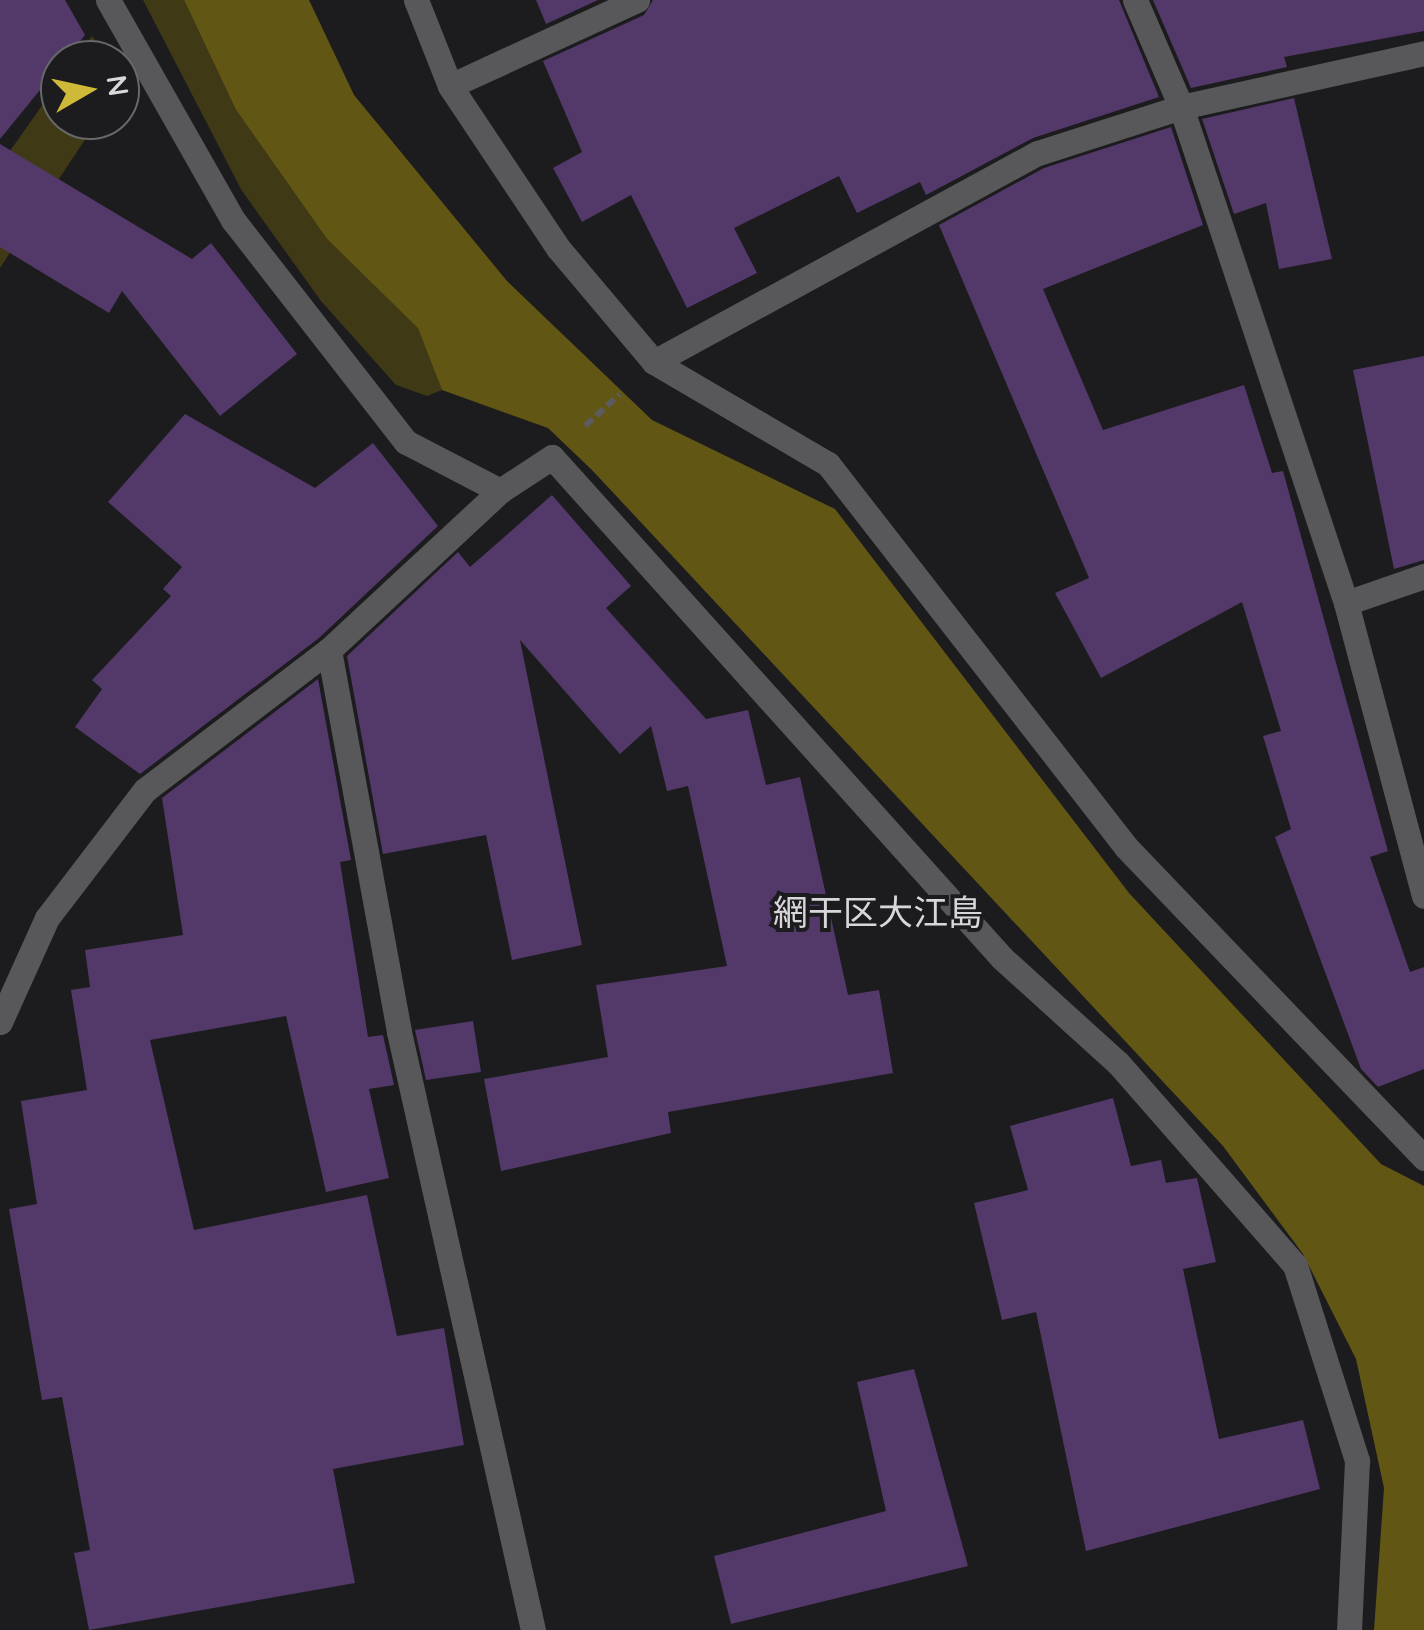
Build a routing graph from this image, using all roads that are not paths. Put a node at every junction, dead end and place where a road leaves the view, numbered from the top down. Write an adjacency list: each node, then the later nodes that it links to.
1 (108, 0): 9 (street)
2 (416, 0): 6 (street)
3 (637, 0): 6 (street)
4 (1135, 0): 7 (street)
5 (1424, 53): 7 (street)
6 (450, 86): 8 (street)
7 (1180, 107): 8 (street); 11 (street)
8 (654, 362): 16 (street)
9 (500, 491): 12 (street); 18 (street)
10 (1424, 576): 11 (street)
11 (1346, 602): 13 (street)
12 (329, 650): 15 (street); 17 (street)
13 (1415, 825): 14 (street)
14 (1424, 896)
15 (0, 1022)
16 (1424, 1158)
17 (533, 1630)
18 (1350, 1630)

